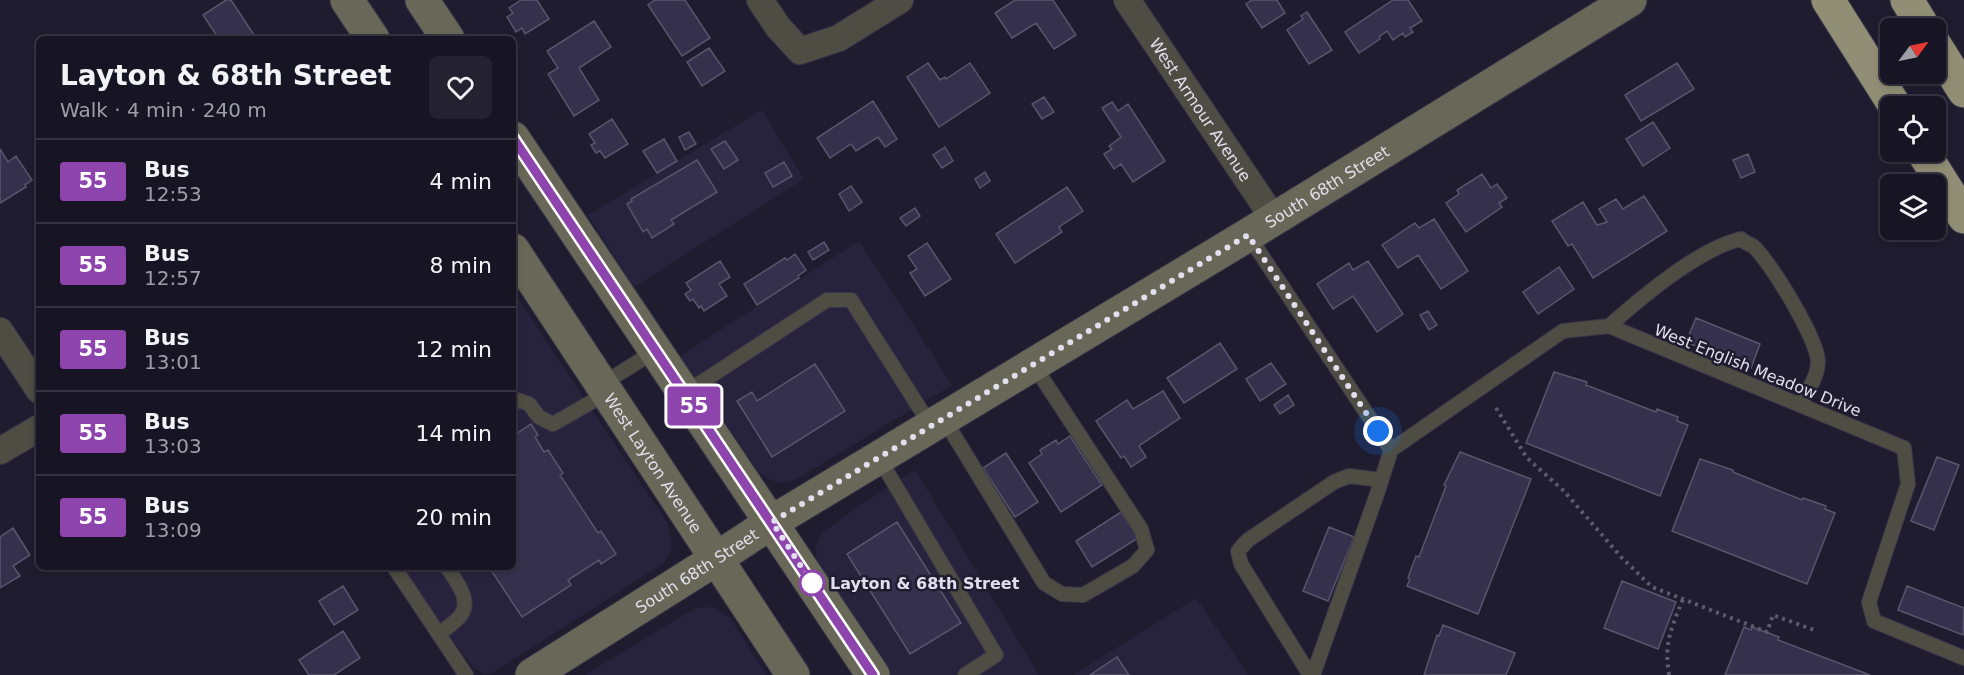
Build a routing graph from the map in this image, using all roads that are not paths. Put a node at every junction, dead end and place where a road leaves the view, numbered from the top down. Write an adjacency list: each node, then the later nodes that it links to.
1 (347, 0): 10 (street)
2 (422, 0): 11 (street)
3 (760, 0): 4 (street)
4 (900, 0)
5 (1127, 0): 18 (street, West Armour Avenue)
6 (1630, 0): 18 (street, South 68th Street)
7 (1828, 0): 14 (highway)
8 (1907, 0): 9 (highway)
9 (1918, 18)
10 (371, 36)
11 (446, 36)
12 (1946, 62): 13 (highway)
13 (1964, 91)
14 (1889, 96)
15 (516, 142): 22 (street)
16 (1929, 162): 17 (highway)
17 (1964, 217)
18 (1261, 227): 23 (street, South 68th Street); 31 (lane)
19 (518, 268): 25 (street, West Layton Avenue)
20 (1609, 326): 28 (lane, West English Meadow Drive); 28 (lane); 31 (lane, West English Meadow Drive)
21 (0, 331): 24 (street)
22 (656, 350): 25 (lane); 26 (street)
23 (1034, 364): 29 (street, South 68th Street); 29 (lane)
24 (36, 385)
25 (604, 389): 27 (lane); 36 (street, West Layton Avenue)
26 (685, 393): 29 (lane); 35 (street)
27 (516, 402)
28 (1800, 405): 40 (lane, West English Meadow Drive)
29 (937, 422): 33 (street, South 68th Street)
30 (36, 430): 32 (street)
31 (1391, 450): 34 (lane)
32 (0, 451)
33 (879, 457): 35 (street, South 68th Street); 45 (lane)
34 (1381, 480): 46 (lane); 46 (lane)
35 (772, 522): 36 (street, South 68th Street); 44 (street)
36 (716, 559): 42 (street, South 68th Street); 43 (street, West Layton Avenue)
37 (396, 570): 39 (lane)
38 (449, 570): 39 (lane)
39 (439, 634): 41 (lane)
40 (1964, 658)
41 (466, 675)
42 (532, 675)
43 (793, 675)
44 (873, 675)
45 (965, 675)
46 (1311, 675)

